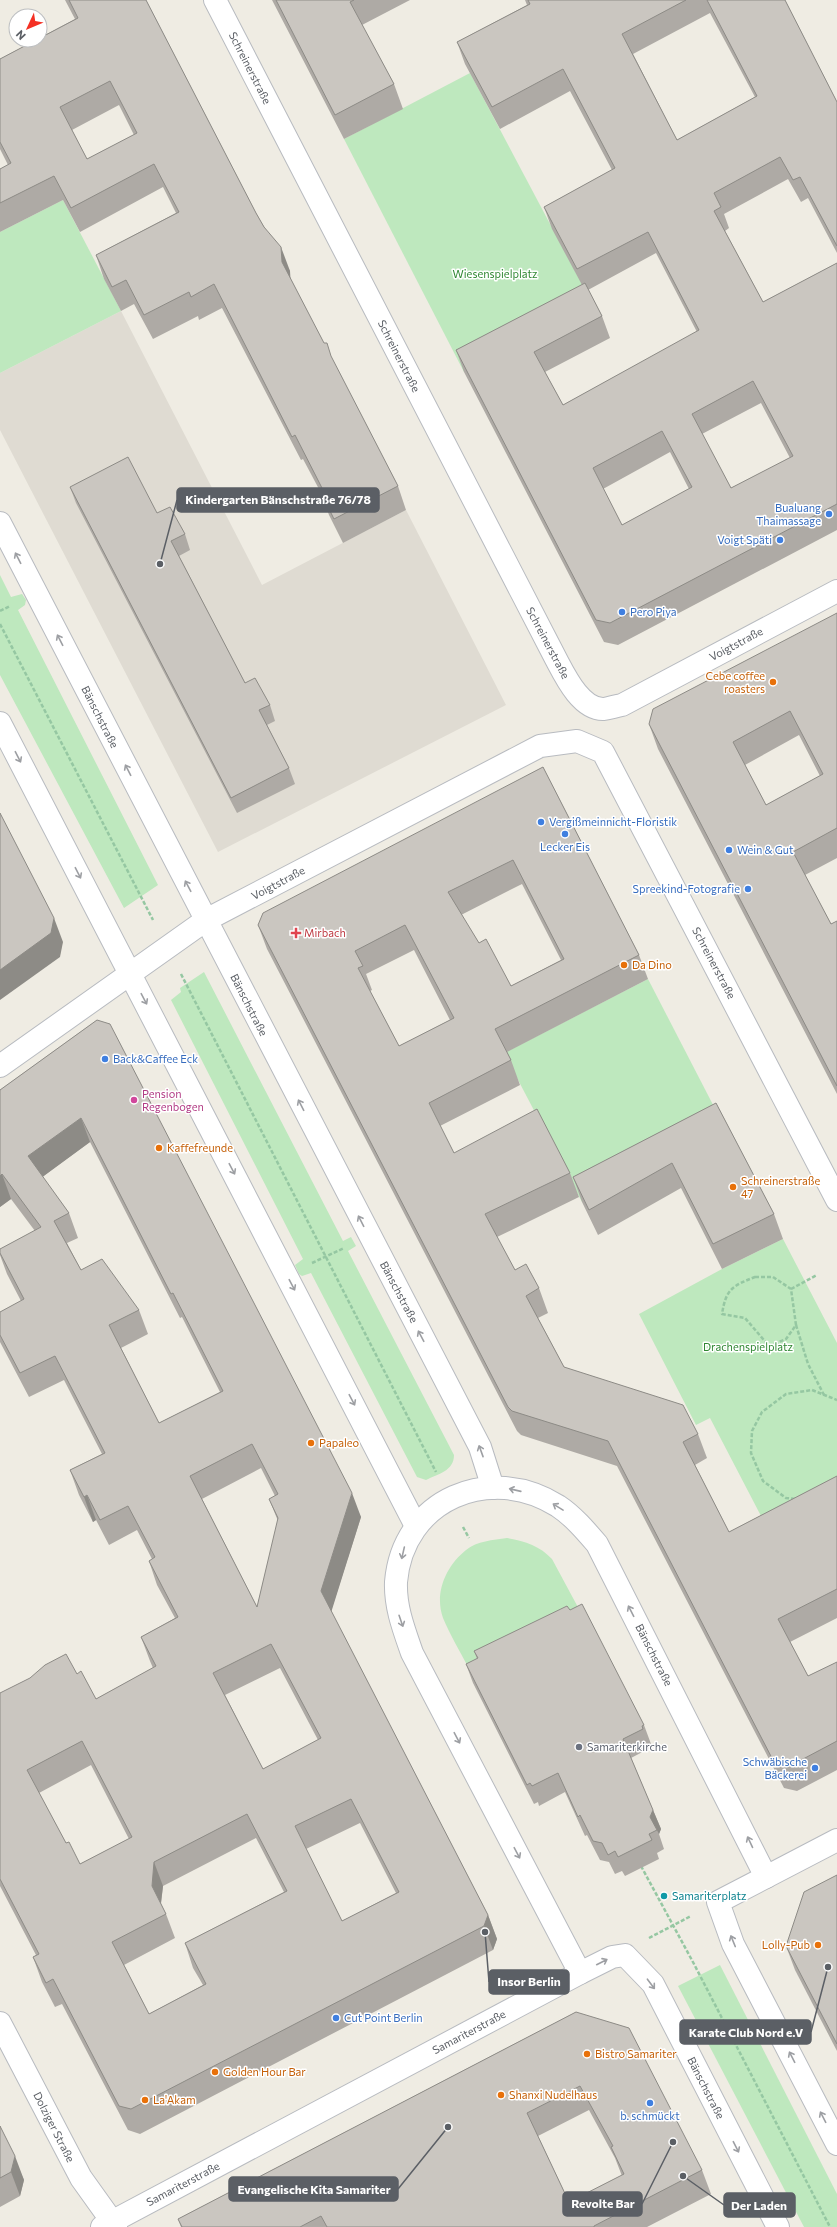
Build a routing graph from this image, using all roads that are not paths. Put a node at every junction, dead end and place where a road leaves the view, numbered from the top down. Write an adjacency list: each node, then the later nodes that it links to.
1 (215, 0): 4 (street, Schreinerstraße)
2 (0, 523): 7 (street, Bänschstraße, one-way to 2)
3 (837, 591): 4 (street, Voigtstraße)
4 (591, 705)
5 (0, 722): 8 (street, one-way to 8)
6 (577, 741): 7 (street, Voigtstraße); 10 (street, Schreinerstraße)
7 (206, 920): 8 (street, Voigtstraße); 11 (street, Bänschstraße, one-way to 7)
8 (130, 973): 9 (street, Voigtstraße); 12 (street, one-way to 12)
9 (0, 1066)
10 (837, 1200)
11 (493, 1488): 12 (street, Bänschstraße); 14 (street, Bänschstraße, one-way to 11)
12 (416, 1526): 16 (street, Bänschstraße, one-way to 16)
13 (837, 1840): 14 (street)
14 (766, 1877): 18 (street, one-way to 14)
15 (625, 1956): 16 (street, Samariterstraße, one-way to 15); 20 (street, Bänschstraße, one-way to 20)
16 (580, 1973): 19 (street, Samariterstraße)
17 (0, 2023): 19 (street, Dolziger Straße)
18 (837, 2144)
19 (110, 2225)
20 (778, 2227)

